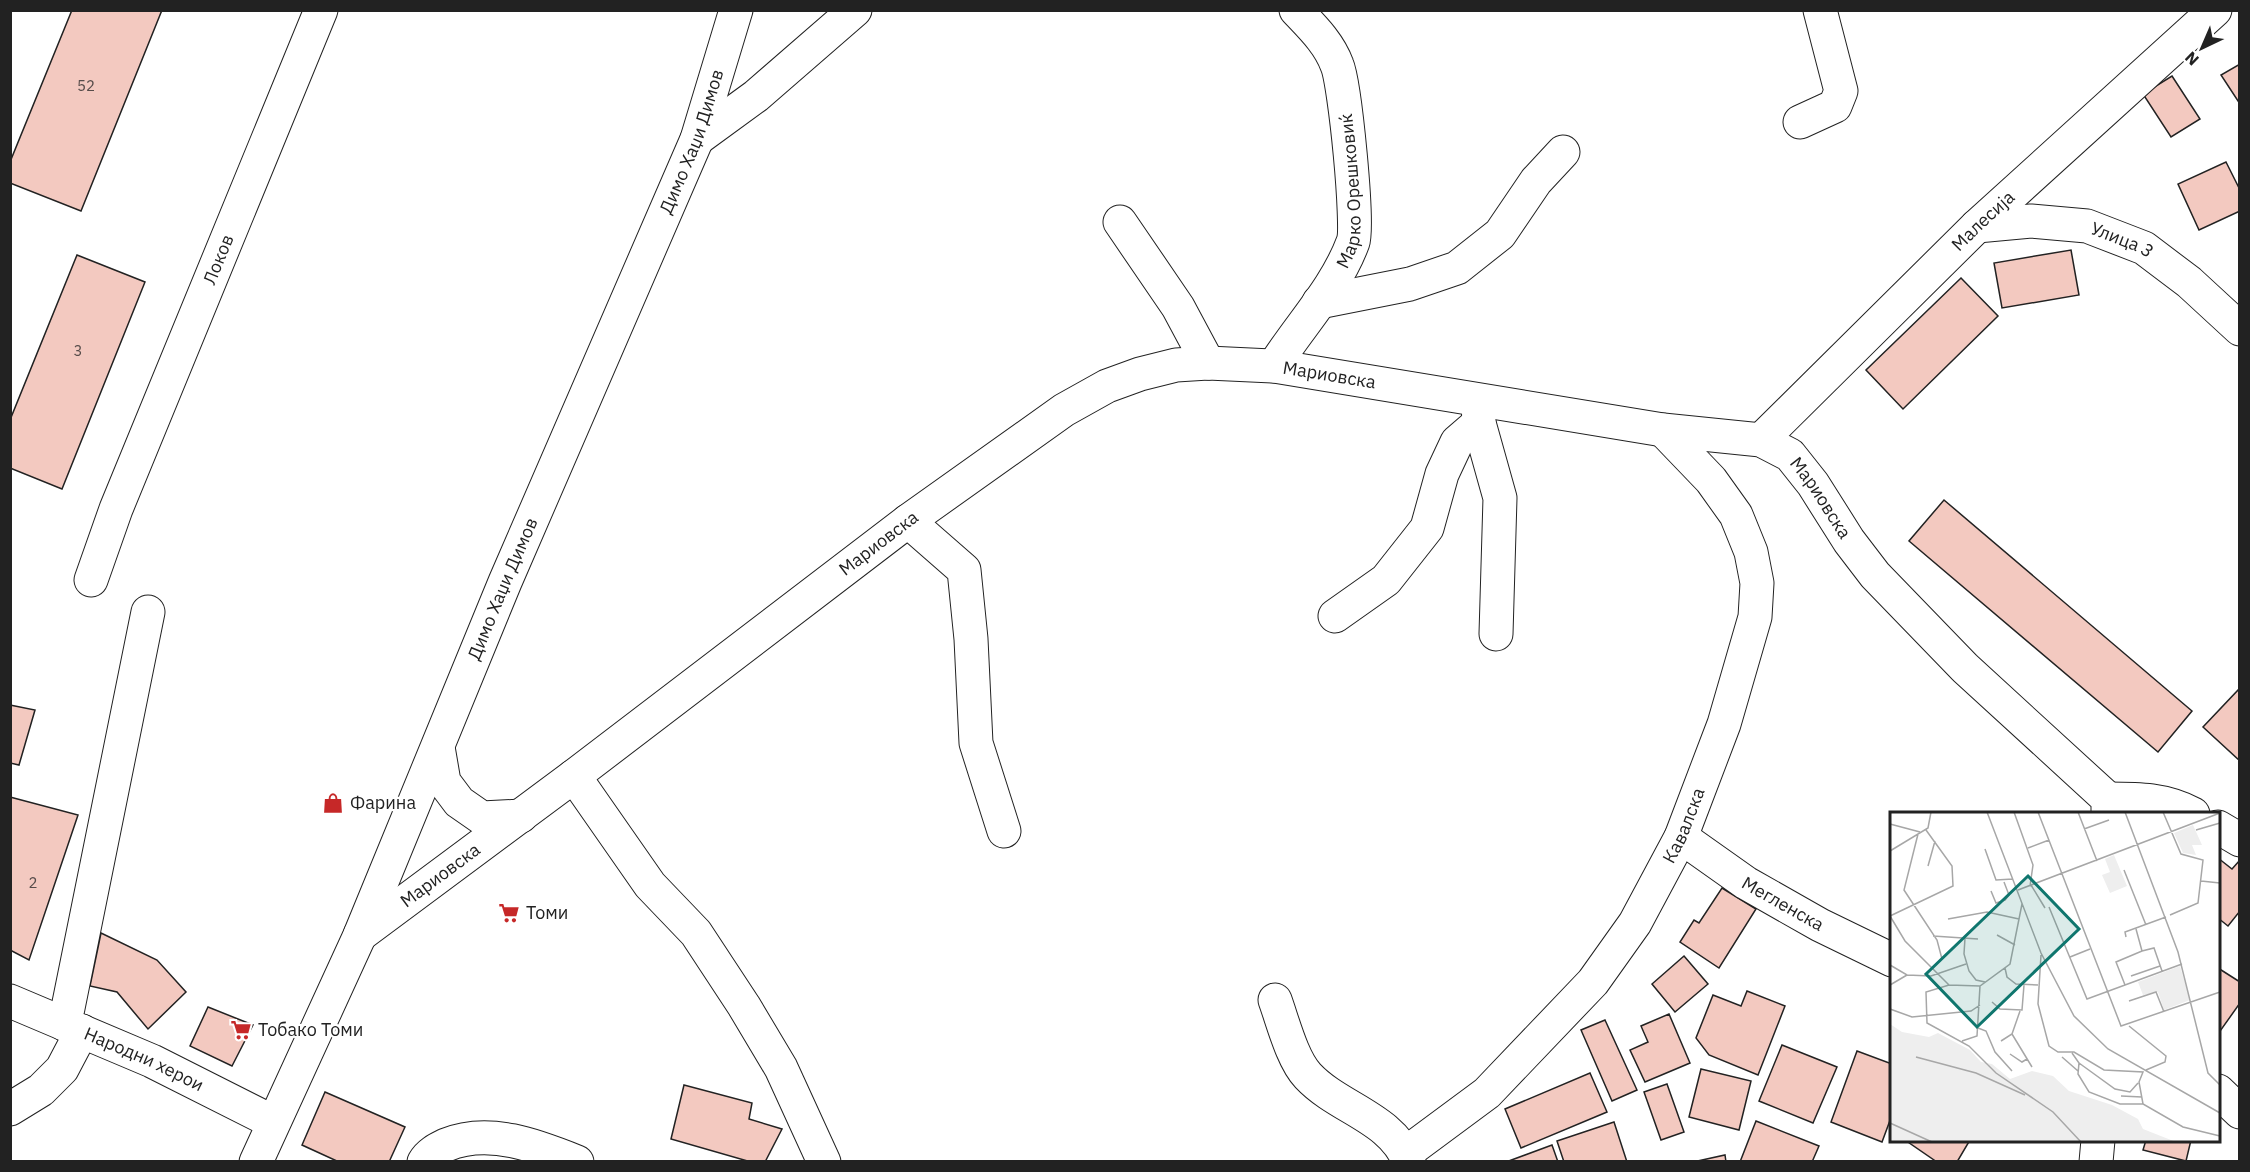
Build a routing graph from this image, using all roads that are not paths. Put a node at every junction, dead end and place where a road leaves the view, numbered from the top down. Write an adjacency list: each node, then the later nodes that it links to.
1 (321, 10): 20 (street, Локов)
2 (736, 10): 8 (street, Димо Хаџи Димов)
3 (855, 10): 8 (street)
4 (1296, 10): 12 (street, Марко Орешковиќ)
5 (1820, 10): 7 (street)
6 (2215, 10): 11 (street, Малесија)
7 (1800, 122)
8 (698, 139): 24 (street, Димо Хаџи Димов)
9 (1563, 152): 12 (street)
10 (1120, 222): 14 (street)
11 (1977, 226): 13 (street, Улица 3); 18 (street, Малесија)
12 (1319, 302): 15 (street, Марко Орешковиќ)
13 (2240, 329)
14 (1208, 363): 15 (street, Мариовска); 19 (street, Мариовска)
15 (1274, 366): 16 (street, Мариовска)
16 (1478, 411): 17 (street, Мариовска); 22 (street); 23 (street)
17 (1663, 430): 18 (street, Мариовска); 31 (street, Кавалска)
18 (1761, 440): 26 (street, Мариовска)
19 (908, 521): 25 (street, Мариовска); 30 (street)
20 (91, 580)
21 (148, 612): 37 (street)
22 (1335, 616)
23 (1496, 634)
24 (438, 747): 28 (street, Мариовска); 33 (street, Димо Хаџи Димов)
25 (574, 776): 28 (street, Мариовска); 47 (street)
26 (2108, 806): 27 (street)
27 (2191, 812)
28 (520, 816): 33 (street, Мариовска)
29 (2220, 828): 32 (street)
30 (1004, 831)
31 (1681, 837): 34 (street, Мегленска); 43 (street, Кавалска)
32 (2240, 840)
33 (360, 935): 41 (street, Димо Хаџи Димов)
34 (1890, 959)
35 (1275, 1000): 43 (street, Кавалска)
36 (10, 1001): 37 (street, Народни херои)
37 (73, 1028): 39 (street); 41 (street, Народни херои)
38 (2220, 1092): 40 (street)
39 (10, 1109)
40 (2240, 1112)
41 (273, 1122): 44 (street, Димо Хаџи Димов)
42 (2098, 1142): 48 (street)
43 (1407, 1157)
44 (256, 1161)
45 (424, 1161): 46 (street)
46 (577, 1161)
47 (824, 1161)
48 (2096, 1161)

